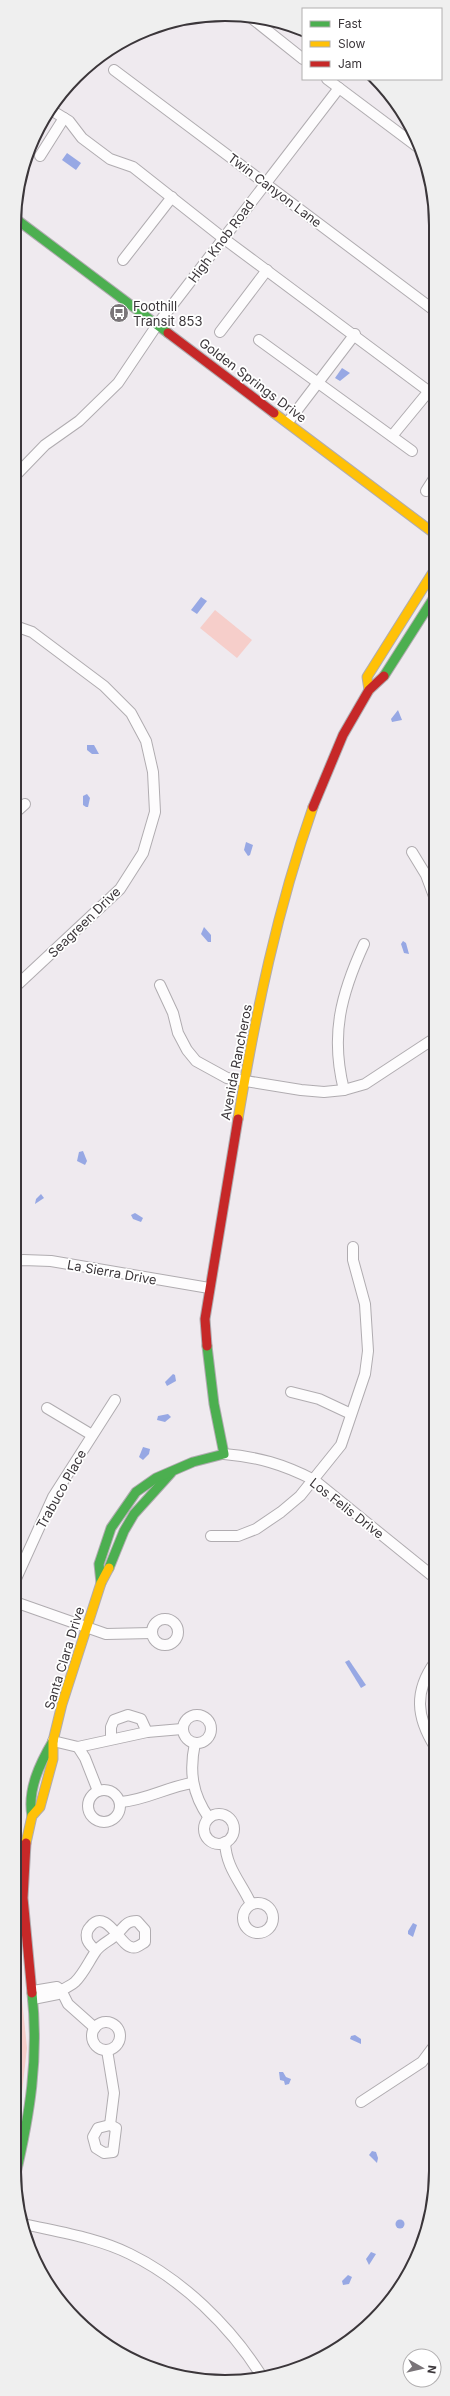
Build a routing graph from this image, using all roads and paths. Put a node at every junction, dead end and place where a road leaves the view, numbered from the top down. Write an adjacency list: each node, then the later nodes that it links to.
1 (259, 24): 2 (street)
2 (302, 58)
3 (114, 70): 10 (street, Twin Canyon Lane)
4 (328, 80): 5 (street)
5 (339, 88): 8 (street); 10 (street, High Knob Road)
6 (55, 112): 7 (street)
7 (64, 118): 9 (street); 11 (street)
8 (411, 142)
9 (40, 156)
10 (266, 182): 13 (street, High Knob Road); 16 (street, Twin Canyon Lane)
11 (172, 197): 13 (street); 14 (street)
12 (21, 222): 17 (main road, Golden Springs Drive)
13 (223, 238): 15 (street); 17 (street, High Knob Road)
14 (124, 260)
15 (267, 270): 18 (street); 19 (street)
16 (429, 306)
17 (157, 325): 24 (main road, Golden Springs Drive); 27 (street, High Knob Road)
18 (220, 332)
19 (355, 334): 21 (street); 22 (street)
20 (259, 340): 21 (street)
21 (319, 382): 24 (street); 25 (street)
22 (429, 392)
23 (429, 397): 25 (street)
24 (288, 422): 30 (main road, Golden Springs Drive)
25 (392, 436): 26 (street)
26 (412, 451)
27 (21, 470)
28 (429, 486): 29 (street)
29 (426, 491)
30 (429, 529)
31 (429, 579): 34 (main road, Avenida Rancheros)
32 (429, 606): 34 (main road, Avenida Rancheros)
33 (21, 628): 40 (street, Seagreen Drive)
34 (368, 690): 43 (main road, Avenida Rancheros)
35 (25, 804): 36 (street)
36 (21, 808)
37 (412, 852): 38 (street)
38 (429, 883)
39 (364, 944): 44 (street)
40 (21, 982)
41 (160, 985): 43 (street)
42 (429, 1042): 44 (street)
43 (245, 1080): 44 (street); 47 (main road, Avenida Rancheros)
44 (344, 1090)
45 (353, 1247): 51 (street)
46 (21, 1260): 47 (street, La Sierra Drive)
47 (209, 1288): 53 (main road, Avenida Rancheros)
48 (291, 1392): 51 (street)
49 (115, 1400): 52 (street, Trabuco Place)
50 (47, 1408): 52 (street)
51 (351, 1414): 55 (street)
52 (92, 1435): 57 (street, Trabuco Place)
53 (224, 1454): 54 (main road, Santa Clara Drive); 55 (street, Los Felis Drive)
54 (171, 1473): 59 (main road, Santa Clara Drive); 59 (main road, Santa Clara Drive)
55 (314, 1480): 56 (street); 58 (street, Los Felis Drive)
56 (212, 1536)
57 (21, 1566)
58 (429, 1573)
59 (101, 1583): 61 (main road, Santa Clara Drive)
60 (21, 1603): 61 (street)
61 (86, 1628): 62 (street); 68 (main road, Santa Clara Drive)
62 (152, 1632)
63 (429, 1670): 66 (street)
64 (182, 1729): 65 (street); 69 (street); 69 (street)
65 (147, 1732): 67 (street); 67 (street)
66 (429, 1737)
67 (111, 1738): 70 (street)
68 (53, 1741): 70 (street); 79 (main road, Santa Clara Drive)
69 (195, 1743): 71 (street)
70 (78, 1747): 72 (street)
71 (192, 1783): 73 (street); 74 (street)
72 (98, 1791): 73 (street); 73 (street)
73 (121, 1802)
74 (209, 1818): 75 (street); 75 (street)
75 (225, 1842): 76 (street)
76 (251, 1904)
77 (96, 1951): 77 (street); 78 (street)
78 (61, 1990): 79 (street); 80 (street)
79 (33, 1995): 85 (main road, Santa Clara Drive)
80 (95, 2028): 81 (street); 81 (street)
81 (107, 2050): 84 (street)
82 (429, 2053): 83 (street)
83 (361, 2102)
84 (110, 2125)
85 (21, 2149)
86 (28, 2225): 87 (street)
87 (259, 2372)

